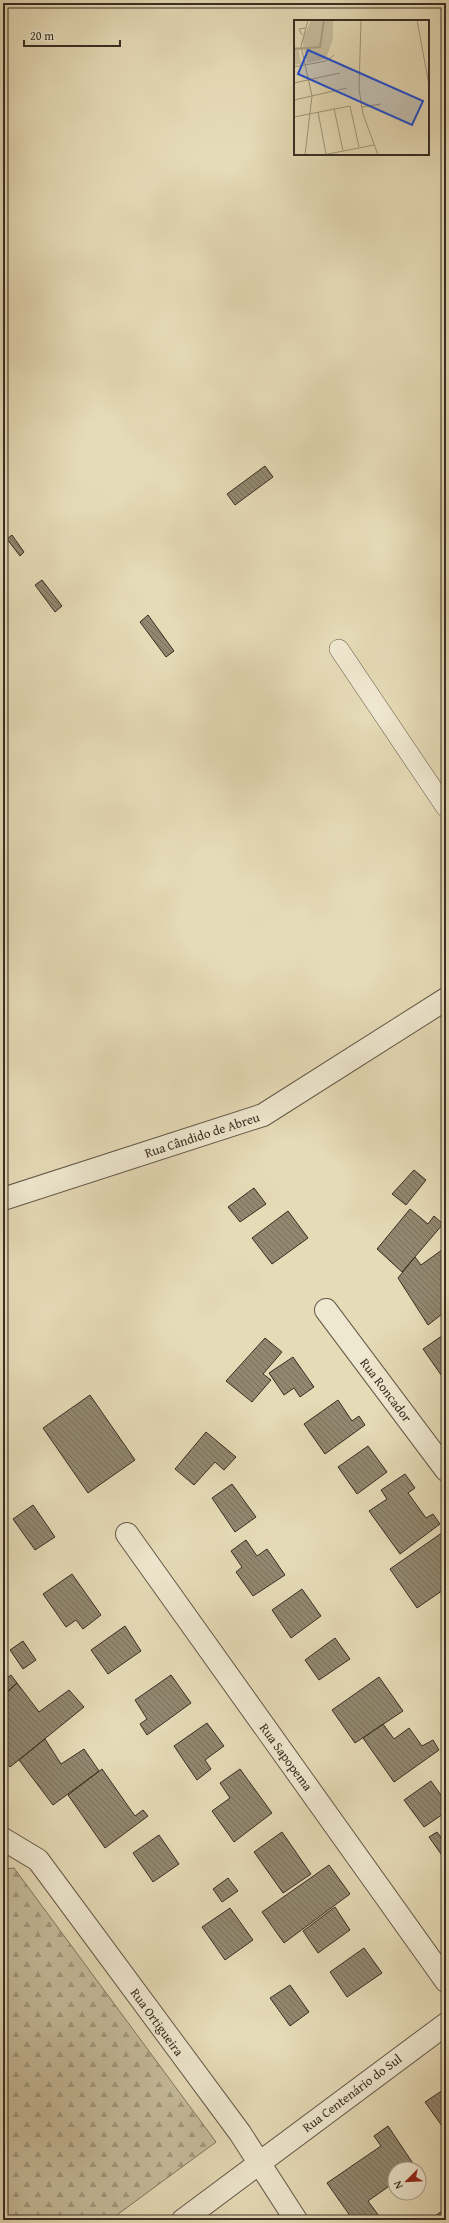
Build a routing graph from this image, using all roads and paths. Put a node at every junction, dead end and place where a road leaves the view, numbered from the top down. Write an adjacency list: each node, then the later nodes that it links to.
1 (339, 649): 2 (lane)
2 (446, 808)
3 (446, 999): 4 (street, Rua Cândido de Abreu)
4 (3, 1199)
5 (326, 1310): 6 (street, Rua Roncador)
6 (446, 1470)
7 (127, 1534): 9 (street, Rua Sapopema)
8 (3, 1838): 11 (street, Rua Ortigueira)
9 (446, 1981)
10 (446, 2024): 11 (street, Rua Centenário do Sul)
11 (259, 2163): 12 (street, Rua Centenário do Sul); 13 (street, Rua Ortigueira)
12 (183, 2220)
13 (296, 2220)

